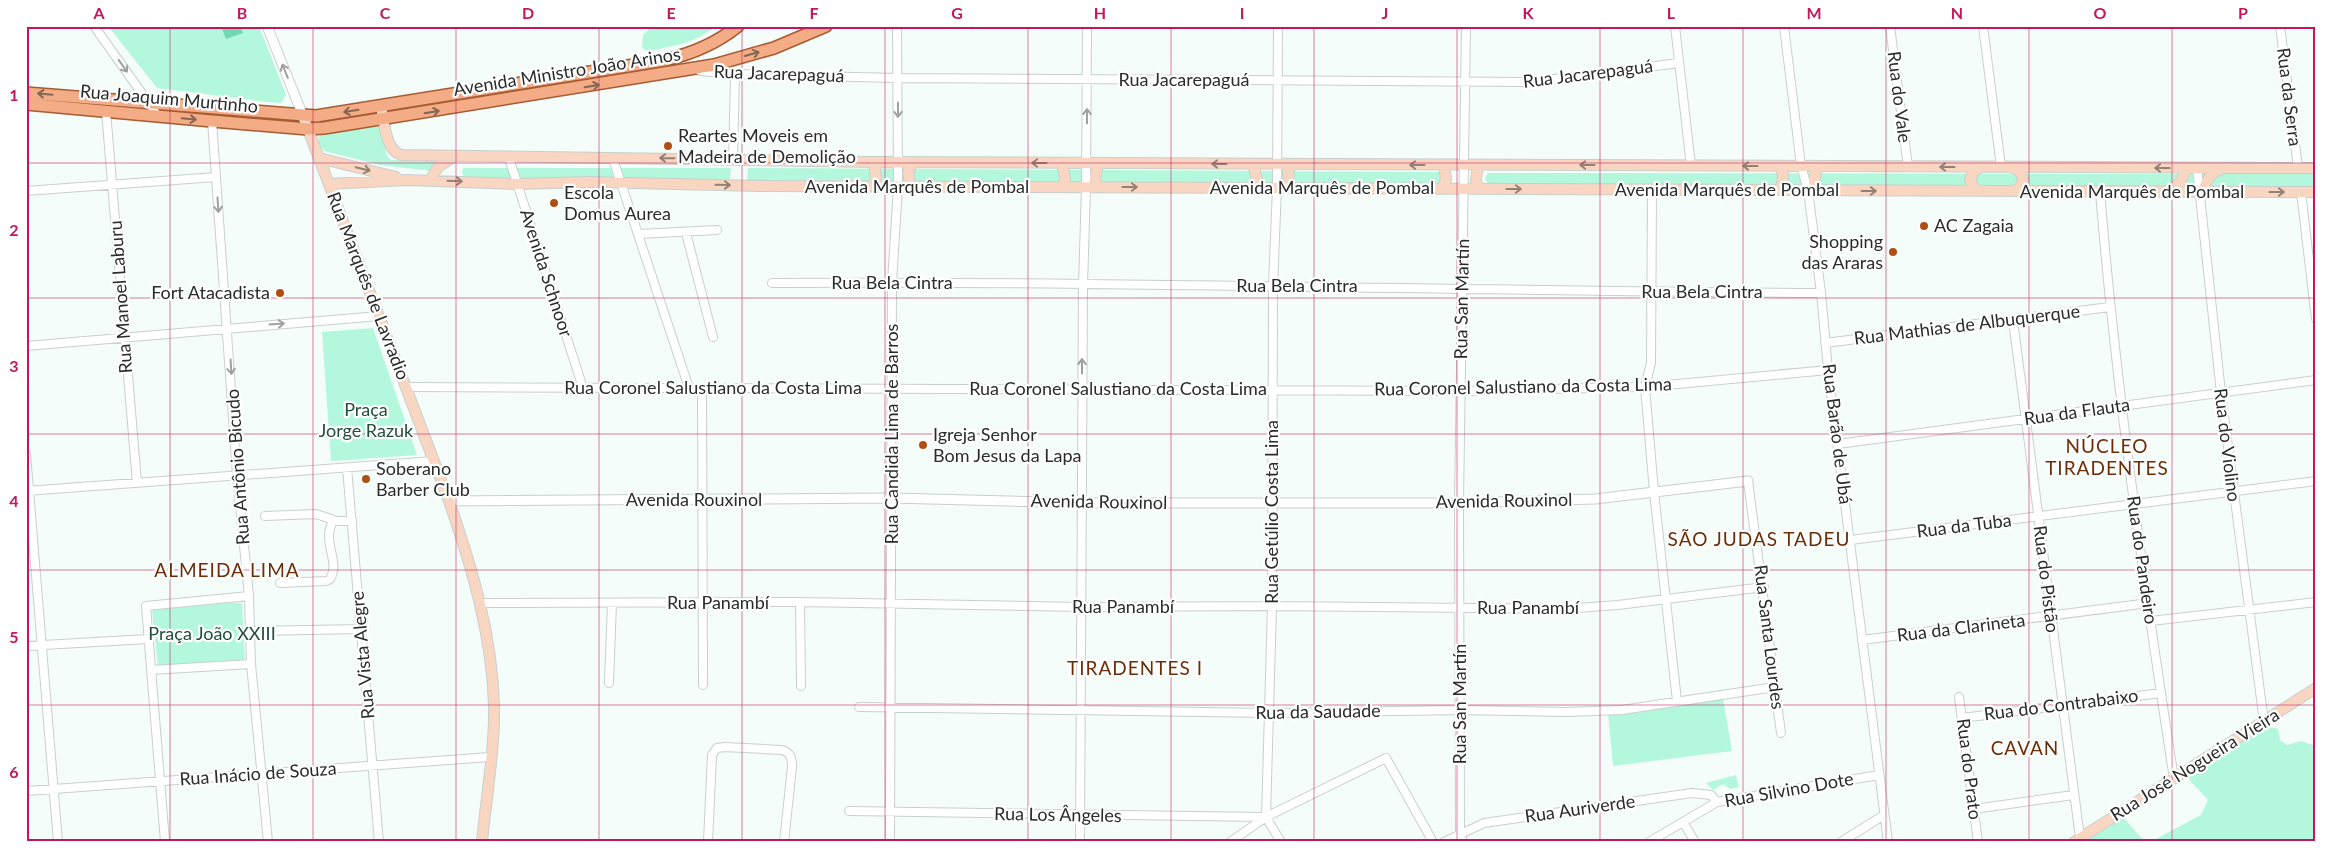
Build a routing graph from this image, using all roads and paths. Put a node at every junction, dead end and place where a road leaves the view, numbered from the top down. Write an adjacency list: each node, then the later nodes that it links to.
1 (94, 26): 22 (street, one-way to 22)
2 (267, 26): 27 (street, one-way to 2)
3 (826, 26): 15 (main road, Avenida Ministro João Arinos, one-way to 3)
4 (897, 26): 17 (street, Rua Candida Lima de Barros)
5 (1087, 26): 18 (street)
6 (1278, 26): 19 (street, Rua Getúlio Costa Lima)
7 (1466, 26): 20 (street, Rua San Martín)
8 (1675, 26): 14 (street)
9 (1784, 26): 50 (street, Rua Barão de Ubá)
10 (1890, 26): 52 (street, Rua do Vale)
11 (1983, 26): 54 (street)
12 (2280, 26): 58 (street, Rua da Serra)
13 (736, 27): 24 (main road, Avenida Ministro João Arinos)
14 (1679, 63): 20 (street, Rua Jacarepaguá); 48 (street)
15 (688, 70): 16 (street, Rua Jacarepaguá); 28 (main road, Avenida Ministro João Arinos, one-way to 15)
16 (735, 74): 17 (street, Rua Jacarepaguá); 34 (street)
17 (898, 78): 18 (street, Rua Jacarepaguá); 37 (street, Rua Candida Lima de Barros, one-way to 37)
18 (1087, 79): 19 (street, Rua Jacarepaguá); 40 (street, one-way to 18)
19 (1278, 80): 20 (street, Rua Jacarepaguá); 43 (street, Rua Getúlio Costa Lima)
20 (1466, 82): 46 (street, Rua San Martín)
21 (26, 92): 22 (main road, Rua Joaquim Murtinho, one-way to 21)
22 (149, 103): 26 (street); 27 (main road, Rua Joaquim Murtinho)
23 (26, 104): 25 (main road, Rua Joaquim Murtinho)
24 (381, 106): 27 (main road, Avenida Ministro João Arinos, one-way to 27); 28 (main road, Avenida Marquês de Pombal)
25 (106, 111): 26 (main road, Rua Joaquim Murtinho); 66 (street, Rua Manoel Laburu)
26 (158, 116): 29 (main road, Rua Joaquim Murtinho, one-way to 29)
27 (303, 116): 30 (main road, Rua Marquês de Lavradio)
28 (384, 120): 30 (main road, Avenida Ministro João Arinos); 31 (main road, Avenida Marquês de Pombal)
29 (212, 121): 30 (main road, Rua Joaquim Murtinho); 60 (street, Rua Antônio Bicudo)
30 (308, 129): 32 (main road, Rua Marquês de Lavradio)
31 (453, 157): 33 (main road, Avenida Marquês de Pombal); 62 (main road)
32 (319, 158): 61 (main road, one-way to 61); 64 (main road, Rua Marquês de Lavradio)
33 (509, 158): 35 (main road, Avenida Marquês de Pombal); 65 (street, Avenida Schnoor)
34 (733, 159): 35 (main road, Avenida Marquês de Pombal, one-way to 35); 36 (main road, Avenida Marquês de Pombal)
35 (613, 160): 63 (street)
36 (874, 162): 37 (main road, Avenida Marquês de Pombal); 67 (main road)
37 (898, 162): 38 (main road, Avenida Marquês de Pombal); 68 (street, Rua Candida Lima de Barros)
38 (912, 163): 39 (main road, Avenida Marquês de Pombal, one-way to 38); 69 (main road)
39 (1062, 163): 40 (main road, Avenida Marquês de Pombal); 70 (main road)
40 (1086, 163): 41 (main road, Avenida Marquês de Pombal); 71 (street)
41 (1098, 163): 42 (main road, Avenida Marquês de Pombal, one-way to 41); 71 (main road)
42 (1253, 164): 43 (main road, Avenida Marquês de Pombal); 72 (main road)
43 (1277, 164): 44 (main road, Avenida Marquês de Pombal); 73 (street, Rua Getúlio Costa Lima)
44 (1291, 164): 45 (main road, Avenida Marquês de Pombal, one-way to 44); 74 (main road)
45 (1444, 165): 46 (main road, Avenida Marquês de Pombal); 75 (main road)
46 (1465, 165): 47 (main road, Avenida Marquês de Pombal); 76 (street, Rua San Martín)
47 (1478, 165): 48 (main road, Avenida Marquês de Pombal, one-way to 47); 77 (main road)
48 (1691, 166): 49 (main road, Avenida Marquês de Pombal, one-way to 48)
49 (1780, 166): 50 (main road, Avenida Marquês de Pombal); 80 (main road)
50 (1801, 166): 51 (main road, Avenida Marquês de Pombal); 81 (street, Rua Barão de Ubá)
51 (1817, 166): 52 (main road, Avenida Marquês de Pombal); 81 (main road)
52 (1908, 167): 53 (main road, Avenida Marquês de Pombal, one-way to 52)
53 (1982, 167): 54 (main road, Avenida Marquês de Pombal); 82 (main road)
54 (2006, 167): 55 (main road, Avenida Marquês de Pombal, one-way to 54); 83 (main road)
55 (2186, 168): 56 (main road, Avenida Marquês de Pombal); 85 (main road)
56 (2197, 168): 57 (main road, Avenida Marquês de Pombal); 86 (street, Rua do Violino)
57 (2227, 168): 58 (main road, Avenida Marquês de Pombal); 86 (main road)
58 (2298, 168): 59 (main road, Avenida Marquês de Pombal)
59 (2316, 168)
60 (216, 177): 66 (street); 103 (street, Rua Antônio Bicudo, one-way to 103)
61 (407, 180): 62 (main road, Avenida Marquês de Pombal); 64 (main road, Avenida Marquês de Pombal)
62 (430, 181): 65 (main road, Avenida Marquês de Pombal, one-way to 65)
63 (621, 183): 65 (main road, Avenida Marquês de Pombal); 67 (main road, Avenida Marquês de Pombal, one-way to 67); 91 (street)
64 (329, 184): 100 (main road, Rua Marquês de Lavradio)
65 (517, 184): 112 (street, Avenida Schnoor)
66 (112, 185): 78 (street); 104 (street, Rua Manoel Laburu)
67 (874, 186): 68 (main road, Avenida Marquês de Pombal)
68 (898, 186): 69 (main road, Avenida Marquês de Pombal); 92 (street, Rua Candida Lima de Barros)
69 (911, 186): 70 (main road, Avenida Marquês de Pombal)
70 (1063, 187): 71 (main road, Avenida Marquês de Pombal)
71 (1092, 187): 72 (main road, Avenida Marquês de Pombal, one-way to 72); 94 (street)
72 (1255, 188): 73 (main road, Avenida Marquês de Pombal)
73 (1277, 188): 74 (main road, Avenida Marquês de Pombal); 95 (street, Rua Getúlio Costa Lima)
74 (1290, 188): 75 (main road, Avenida Marquês de Pombal)
75 (1442, 189): 76 (main road, Avenida Marquês de Pombal)
76 (1465, 189): 77 (main road, Avenida Marquês de Pombal); 96 (street, Rua San Martín)
77 (1478, 189): 79 (main road, Avenida Marquês de Pombal, one-way to 79)
78 (26, 190)
79 (1652, 190): 80 (main road, Avenida Marquês de Pombal); 97 (street)
80 (1781, 190): 81 (main road, Avenida Marquês de Pombal)
81 (1813, 190): 82 (main road, Avenida Marquês de Pombal, one-way to 82); 98 (street, Rua Barão de Ubá)
82 (1982, 191): 83 (main road, Avenida Marquês de Pombal)
83 (2011, 191): 84 (main road, Avenida Marquês de Pombal)
84 (2100, 192): 85 (main road, Avenida Marquês de Pombal); 99 (street, Rua do Pandeiro)
85 (2162, 192): 86 (main road, Avenida Marquês de Pombal)
86 (2202, 192): 87 (main road, Avenida Marquês de Pombal, one-way to 87); 119 (street, Rua do Violino)
87 (2301, 192): 88 (main road, Avenida Marquês de Pombal); 101 (street)
88 (2316, 192)
89 (718, 230): 90 (street)
90 (686, 233): 91 (street); 105 (street)
91 (638, 234): 113 (street)
92 (892, 282): 93 (street, Rua Bela Cintra); 94 (street, Rua Bela Cintra); 115 (street, Rua Candida Lima de Barros)
93 (772, 283)
94 (1082, 285): 95 (street, Rua Bela Cintra); 116 (street, one-way to 94)
95 (1272, 286): 96 (street, Rua Bela Cintra); 117 (street, Rua Getúlio Costa Lima)
96 (1461, 287): 97 (street, Rua Bela Cintra); 118 (street, Rua San Martín)
97 (1650, 292): 98 (street, Rua Bela Cintra); 111 (street)
98 (1821, 293): 106 (street, Rua Barão de Ubá)
99 (2110, 307): 102 (street, Rua Mathias de Albuquerque); 120 (street, Rua do Pandeiro)
100 (379, 316): 103 (street, one-way to 100); 110 (main road, Rua Marquês de Lavradio)
101 (2316, 318)
102 (2013, 320): 106 (street, Rua Mathias de Albuquerque); 121 (street, Rua do Pistão)
103 (228, 328): 104 (street); 126 (street, Rua Antônio Bicudo, one-way to 126)
104 (123, 337): 107 (street); 129 (street, Rua Manoel Laburu)
105 (713, 337)
106 (1825, 344): 108 (street, Rua Barão de Ubá)
107 (26, 346)
108 (1828, 370): 111 (street, Rua Coronel Salustiano da Costa Lima); 122 (street, Rua Barão de Ubá)
109 (2316, 380): 119 (street, Rua da Flauta)
110 (406, 387): 112 (street, Rua Coronel Salustiano da Costa Lima); 124 (main road, Rua Marquês de Lavradio)
111 (1645, 387): 118 (street, Rua Coronel Salustiano da Costa Lima); 131 (street)
112 (583, 388): 113 (street, Rua Coronel Salustiano da Costa Lima)
113 (689, 388): 114 (street, Rua Coronel Salustiano da Costa Lima)
114 (702, 388): 115 (street, Rua Coronel Salustiano da Costa Lima); 134 (street)
115 (892, 389): 116 (street, Rua Coronel Salustiano da Costa Lima); 133 (street, Rua Candida Lima de Barros)
116 (1082, 389): 117 (street, Rua Coronel Salustiano da Costa Lima); 137 (street)
117 (1272, 390): 118 (street, Rua Coronel Salustiano da Costa Lima); 138 (street, Rua Getúlio Costa Lima)
118 (1460, 390): 136 (street, Rua San Martín)
119 (2221, 393): 120 (street, Rua da Flauta); 132 (street, Rua do Violino)
120 (2122, 406): 121 (street, Rua da Flauta); 139 (street, Rua do Pandeiro)
121 (2026, 419): 122 (street, Rua da Flauta); 141 (street, Rua do Pistão)
122 (1838, 444): 144 (street, Rua Barão de Ubá)
123 (26, 454): 130 (street)
124 (434, 461): 125 (street); 135 (main road, Rua Marquês de Lavradio)
125 (347, 468): 126 (street); 143 (street, Rua Vista Alegre)
126 (237, 475): 129 (street); 147 (street, Rua Antônio Bicudo)
127 (1748, 481): 131 (street, Avenida Rouxinol); 146 (street, Rua Santa Lourdes)
128 (2316, 481): 132 (street, Rua da Tuba)
129 (137, 483): 130 (street)
130 (28, 491): 166 (street)
131 (1654, 492): 136 (street, Avenida Rouxinol); 148 (street)
132 (2233, 492): 139 (street, Rua da Tuba); 159 (street, Rua do Violino)
133 (891, 498): 134 (street, Avenida Rouxinol); 137 (street, Avenida Rouxinol); 155 (street, Rua Candida Lima de Barros)
134 (702, 500): 135 (street, Avenida Rouxinol); 153 (street)
135 (449, 501): 151 (main road, Rua Marquês de Lavradio)
136 (1459, 502): 138 (street, Avenida Rouxinol); 158 (street, Rua San Martín)
137 (1082, 503): 138 (street, Avenida Rouxinol); 157 (street)
138 (1272, 504): 156 (street, Rua Getúlio Costa Lima)
139 (2134, 505): 141 (street, Rua da Tuba); 154 (street, Rua do Pandeiro)
140 (265, 516): 142 (street)
141 (2038, 517): 144 (street, Rua da Tuba); 160 (street, Rua do Pistão)
142 (333, 521): 143 (street); 145 (street)
143 (352, 521): 162 (street, Rua Vista Alegre)
144 (1851, 540): 165 (street, Rua Barão de Ubá)
145 (280, 583)
146 (1764, 587): 148 (street, Rua Panambí); 173 (street, Rua Santa Lourdes)
147 (249, 596): 163 (street, Rua Antônio Bicudo); 164 (street)
148 (1667, 598): 158 (street, Rua Panambí); 177 (street)
149 (800, 602): 153 (street, Rua Panambí); 155 (street, Rua Panambí); 172 (street)
150 (2316, 602): 159 (street)
151 (481, 603): 152 (street, Rua Panambí); 187 (main road, Rua Marquês de Lavradio)
152 (612, 603): 153 (street, Rua Panambí); 170 (street)
153 (702, 603): 171 (street)
154 (2149, 603): 160 (street, Rua da Clarineta); 161 (street, Rua do Pandeiro)
155 (892, 604): 157 (street, Rua Panambí); 180 (street, Rua Candida Lima de Barros)
156 (1272, 606): 157 (street, Rua Panambí); 158 (street, Rua Panambí); 183 (street, Rua Getúlio Costa Lima)
157 (1082, 607): 182 (street)
158 (1459, 608): 181 (street, Rua San Martín)
159 (2248, 610): 161 (street); 185 (street, Rua do Violino)
160 (2051, 616): 165 (street, Rua da Clarineta); 178 (street, Rua do Pistão)
161 (2151, 621): 175 (street, Rua do Pandeiro)
162 (361, 629): 163 (street); 188 (street, Rua Vista Alegre)
163 (251, 631): 168 (street, Rua Antônio Bicudo)
164 (148, 639): 166 (street); 169 (street)
165 (1862, 640): 190 (street, Rua Barão de Ubá)
166 (41, 645): 167 (street); 193 (street)
167 (26, 646)
168 (252, 664): 169 (street); 189 (street, Rua Antônio Bicudo)
169 (151, 670): 192 (street)
170 (609, 683)
171 (703, 685)
172 (801, 686)
173 (1775, 687): 177 (street, Rua da Saudade); 186 (street, Rua Santa Lourdes)
174 (2316, 688): 185 (main road, Rua José Nogueira Vieira)
175 (2161, 693): 178 (street, Rua do Contrabaixo); 191 (street, Rua do Pandeiro)
176 (1959, 697): 184 (street, Rua do Prato)
177 (1677, 701): 181 (street, Rua da Saudade)
178 (2063, 705): 184 (street, Rua do Contrabaixo); 195 (street, Rua do Pistão)
179 (859, 708): 180 (street, Rua da Saudade)
180 (890, 708): 182 (street, Rua da Saudade); 199 (street, Rua Candida Lima de Barros)
181 (1461, 710): 183 (street, Rua da Saudade); 204 (street, Rua San Martín)
182 (1082, 712): 183 (street, Rua da Saudade); 201 (street)
183 (1270, 713): 202 (street, Rua Getúlio Costa Lima)
184 (1962, 718): 197 (street, Rua do Prato)
185 (2264, 722): 191 (main road, Rua José Nogueira Vieira)
186 (1781, 733)
187 (490, 758): 188 (street, Rua Inácio de Souza); 210 (main road, Rua Marquês de Lavradio)
188 (373, 766): 189 (street, Rua Inácio de Souza); 209 (street, Rua Vista Alegre)
189 (263, 773): 192 (street, Rua Inácio de Souza); 208 (street, Rua Antônio Bicudo)
190 (1879, 775): 196 (street, Rua Silvino Dote); 200 (street, Rua Barão de Ubá)
191 (2174, 778): 205 (main road, Rua José Nogueira Vieira)
192 (160, 782): 193 (street, Rua Inácio de Souza); 207 (street)
193 (54, 789): 194 (street, Rua Inácio de Souza); 206 (street)
194 (26, 791)
195 (2074, 795): 197 (street); 205 (street, Rua do Pistão)
196 (1717, 802): 203 (street, Rua Silvino Dote); 204 (street, Rua Auriverde)
197 (1974, 809): 224 (street, Rua do Prato)
198 (849, 812): 199 (street, Rua Los Ângeles)
199 (891, 812): 201 (street, Rua Los Ângeles); 213 (street, Rua Candida Lima de Barros)
200 (1884, 815): 222 (street); 223 (street, Rua Barão de Ubá)
201 (1081, 816): 202 (street, Rua Los Ângeles); 214 (street)
202 (1266, 817): 215 (street); 216 (street); 217 (street)
203 (1683, 822): 220 (street, Rua Silvino Dote); 221 (street)
204 (1460, 832): 218 (street, Rua Auriverde); 219 (street, Rua San Martín)
205 (2077, 840)
206 (58, 842)
207 (165, 842)
208 (268, 842)
209 (378, 842)
210 (482, 842)
211 (708, 842): 212 (street)
212 (784, 842)
213 (890, 842)
214 (1080, 842)
215 (1230, 842)
216 (1281, 842)
217 (1433, 842)
218 (1444, 842)
219 (1463, 842)
220 (1649, 842)
221 (1695, 842)
222 (1841, 842)
223 (1888, 842)
224 (1978, 842)

